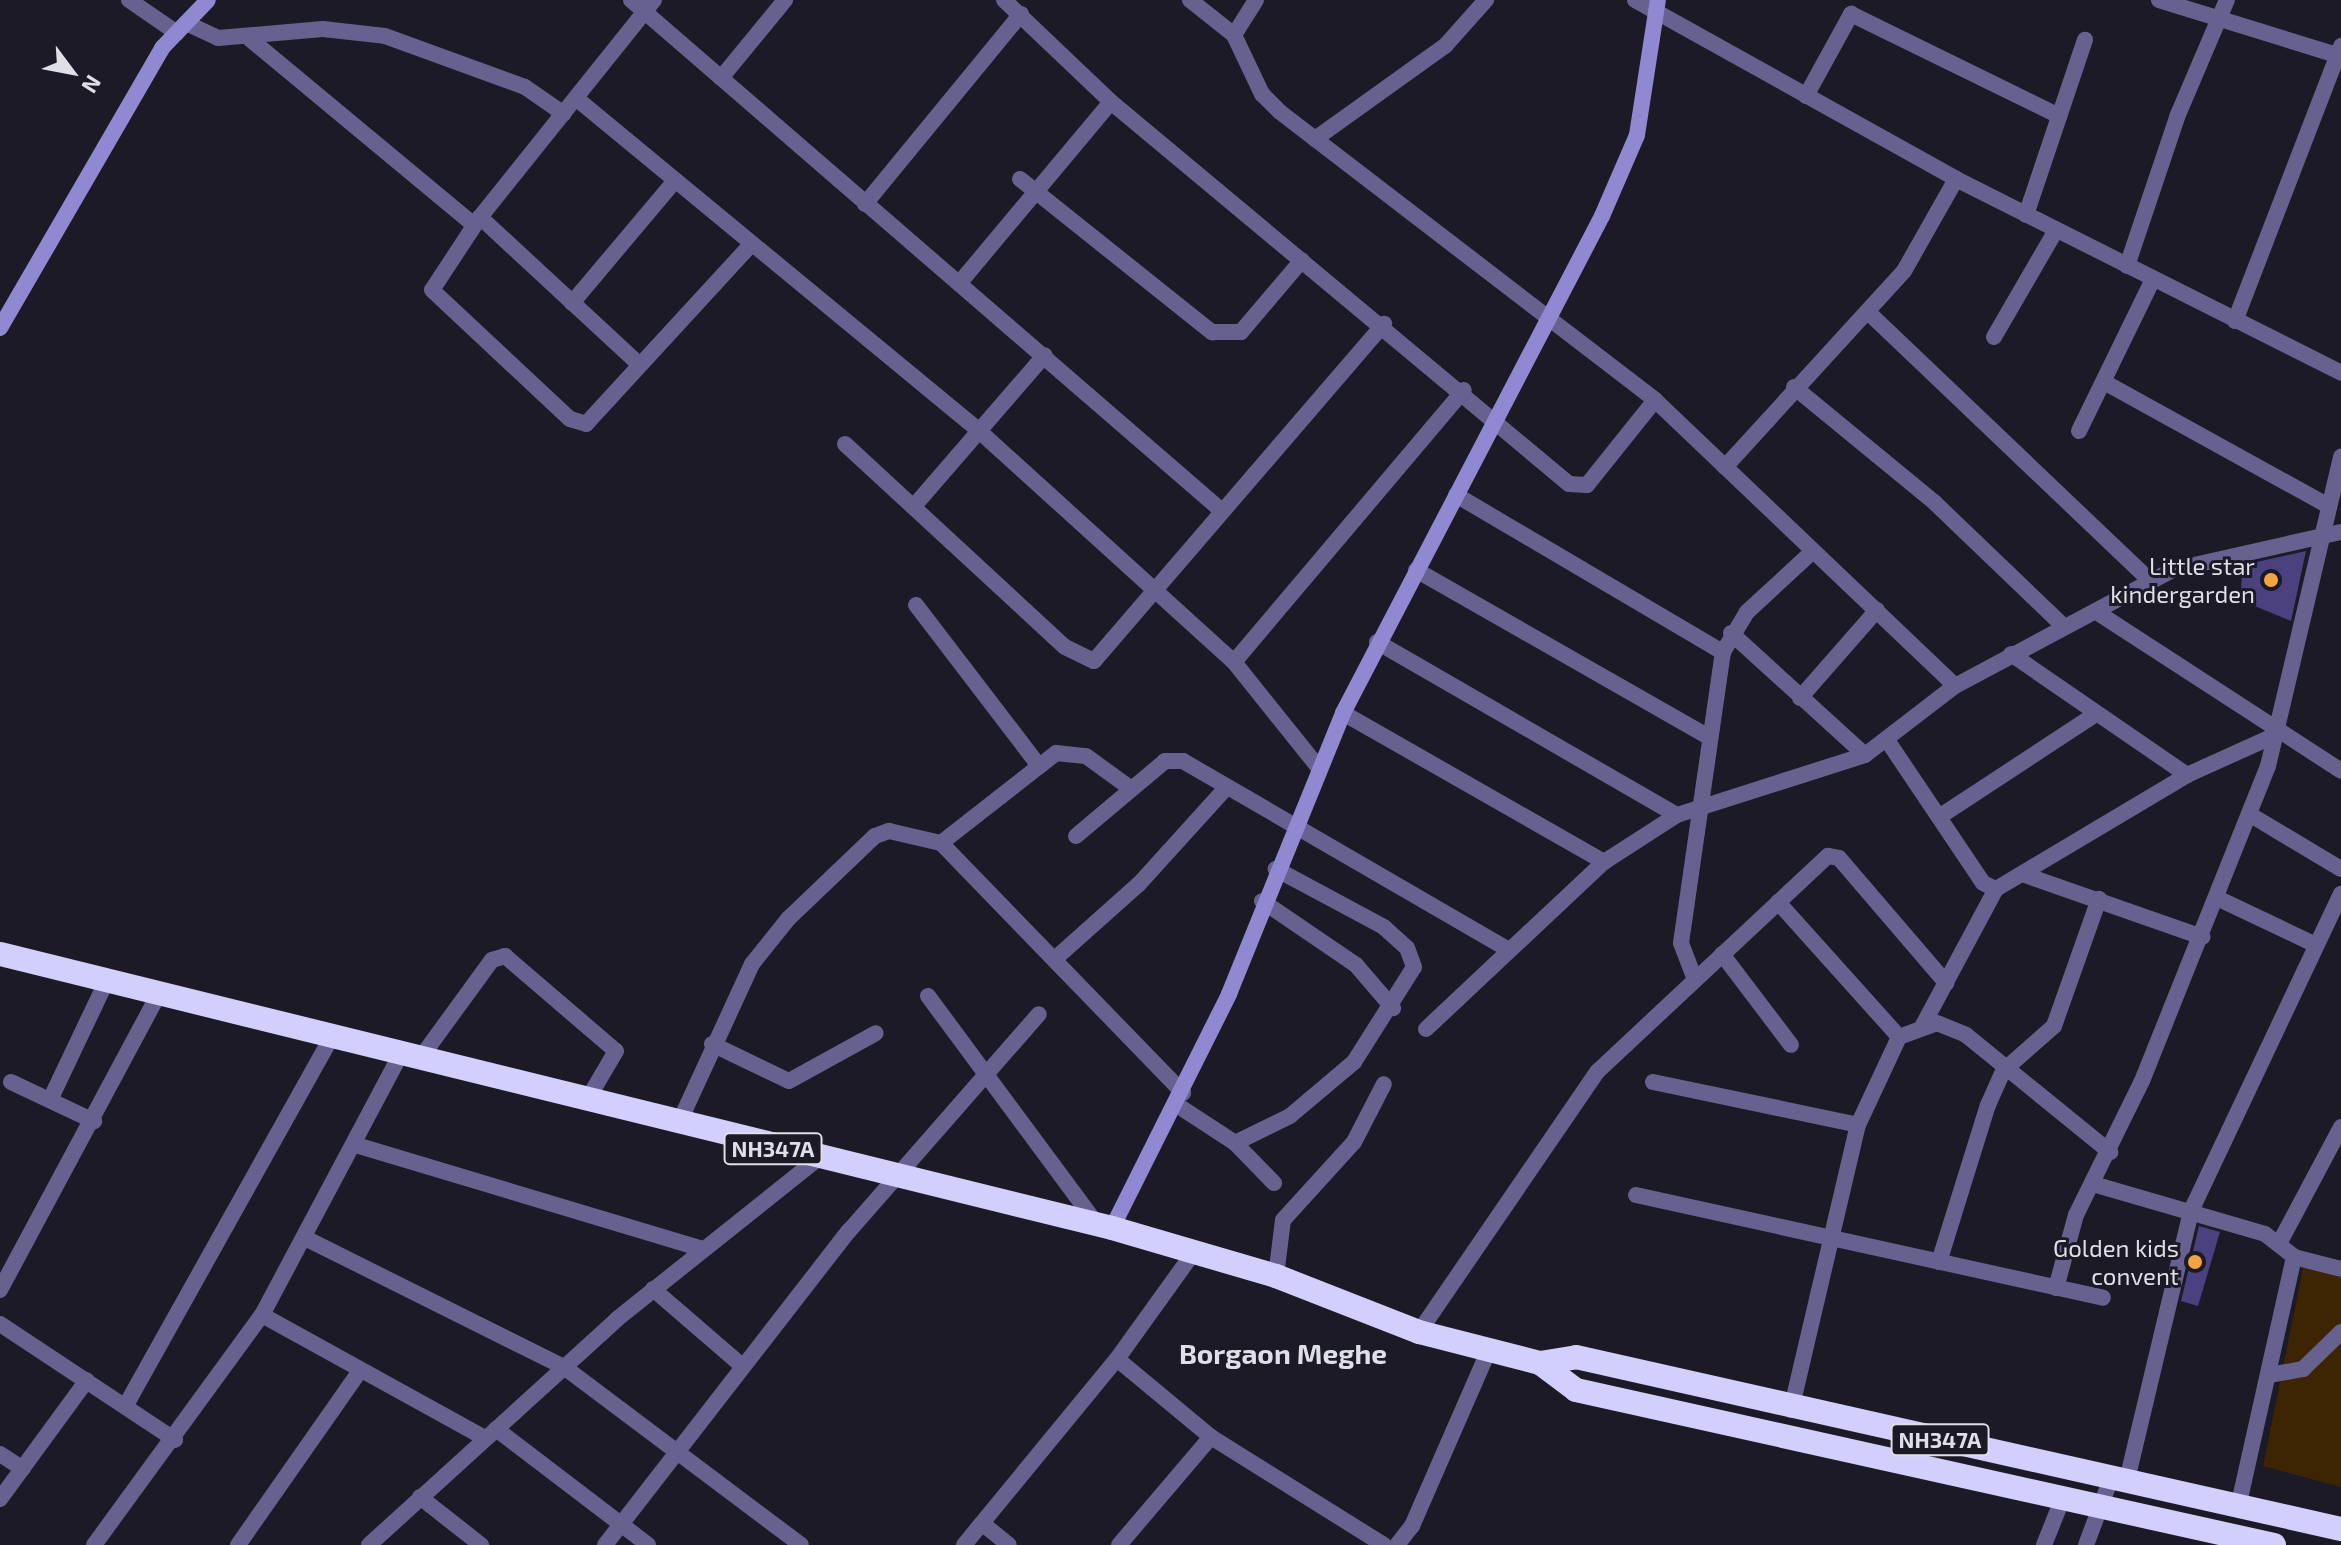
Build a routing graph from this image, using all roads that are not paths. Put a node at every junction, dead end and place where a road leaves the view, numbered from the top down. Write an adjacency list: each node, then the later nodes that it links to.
1 (129, 0): 16 (street)
2 (208, 0): 16 (street)
3 (631, 0): 12 (street)
4 (785, 0): 21 (street)
5 (1004, 0): 14 (street)
6 (1190, 0): 17 (street)
7 (1256, 0): 17 (street)
8 (1486, 0): 27 (street)
9 (1635, 0): 13 (street)
10 (2159, 0): 15 (street)
11 (2227, 0): 15 (street)
12 (649, 5): 21 (street); 23 (street)
13 (1658, 7): 22 (street); 43 (street)
14 (1021, 14): 24 (street); 32 (street)
15 (2219, 16): 20 (street); 38 (street)
16 (181, 28): 18 (street); 46 (street)
17 (1234, 35): 27 (street)
18 (250, 39): 25 (street); 34 (street)
19 (2085, 40): 26 (street)
20 (2339, 50): 44 (street)
21 (721, 78): 32 (street)
22 (1806, 96): 26 (street); 29 (street)
23 (577, 99): 25 (street); 30 (street)
24 (1111, 102): 31 (street); 37 (street)
25 (564, 114): 34 (street)
26 (2059, 116): 33 (street)
27 (1315, 139): 43 (street)
28 (1020, 179): 31 (street)
29 (1956, 179): 33 (street); 42 (street)
30 (673, 183): 36 (street); 41 (street)
31 (1040, 194): 37 (street); 40 (street)
32 (865, 204): 40 (street)
33 (2026, 215): 35 (street)
34 (477, 221): 41 (street); 49 (street)
35 (2056, 230): 38 (street); 47 (street)
36 (749, 247): 49 (street); 56 (street)
37 (1302, 260): 45 (street)
38 (2127, 266): 39 (street)
39 (2153, 279): 44 (street); 51 (street)
40 (962, 280): 48 (street)
41 (572, 303): 49 (street)
42 (1869, 313): 52 (street); 69 (street)
43 (1552, 315): 54 (street); 55 (street)
44 (2235, 321): 50 (street)
45 (1384, 324): 53 (street); 64 (street)
46 (0, 328)
47 (1994, 337)
48 (1045, 355): 56 (street); 64 (street)
49 (640, 365)
50 (2341, 373)
51 (2104, 382): 57 (street); 63 (street)
52 (1794, 387): 60 (street); 74 (street)
53 (1464, 390): 55 (street); 79 (street)
54 (1655, 400): 55 (street); 60 (street)
55 (1498, 420): 61 (street)
56 (977, 429): 62 (street); 70 (street)
57 (2079, 431)
58 (845, 444): 62 (street)
59 (2341, 456): 63 (street)
60 (1725, 467): 67 (street)
61 (1456, 495): 68 (street); 77 (street)
62 (915, 505): 70 (street)
63 (2327, 505): 66 (street)
64 (1222, 511): 70 (street)
65 (2341, 532): 66 (street)
66 (2320, 533): 69 (street); 84 (street)
67 (1813, 551): 72 (street); 75 (street)
68 (1416, 570): 76 (street); 85 (street)
69 (2149, 580): 73 (street)
70 (1154, 592): 79 (street)
71 (916, 605): 88 (street)
72 (1877, 610): 80 (street); 81 (street)
73 (2095, 611): 74 (street); 84 (street)
74 (2061, 624): 78 (street)
75 (1731, 633): 77 (street); 81 (street)
76 (1377, 642): 82 (street); 96 (street)
77 (1723, 652): 85 (street)
78 (2011, 654): 80 (street); 83 (street)
79 (1234, 662): 89 (street)
80 (1955, 686): 86 (street)
81 (1800, 698): 87 (street)
82 (1343, 713): 89 (street); 101 (street)
83 (2093, 716): 91 (street); 97 (street)
84 (2279, 730): 90 (street); 91 (street); 95 (street)
85 (1709, 737): 94 (street)
86 (1887, 740): 87 (street); 97 (street)
87 (1865, 755): 94 (street)
88 (1039, 766): 92 (street); 100 (street)
89 (1318, 767): 98 (street)
90 (2341, 771)
91 (2187, 775): 104 (street)
92 (1130, 788): 93 (street); 99 (street)
93 (1226, 788): 98 (street); 116 (street)
94 (1704, 807): 96 (street); 117 (street)
95 (2249, 814): 103 (street); 107 (street)
96 (1677, 815): 101 (street)
97 (1939, 817): 105 (street)
98 (1293, 825): 102 (street); 113 (street)
99 (1076, 836)
100 (941, 843): 116 (street); 129 (street)
101 (1604, 862): 113 (street)
102 (1276, 869): 109 (street); 122 (street)
103 (2341, 869)
104 (2025, 875): 105 (street); 108 (street)
105 (1996, 889): 119 (street)
106 (2341, 894): 112 (street)
107 (2217, 898): 111 (street); 112 (street)
108 (2099, 899): 111 (street); 132 (street)
109 (1262, 901): 122 (street); 137 (street)
110 (1778, 902): 115 (street); 119 (street); 127 (street)
111 (2202, 937): 146 (street)
112 (2316, 945): 152 (street)
113 (1505, 948): 125 (street)
114 (0, 954): 118 (highway, NH347A)
115 (1722, 954): 117 (street); 130 (street)
116 (1057, 957): 137 (street)
117 (1694, 977): 169 (street)
118 (107, 980): 120 (highway, NH347A); 138 (street)
119 (1946, 983): 124 (street)
120 (160, 992): 128 (highway, NH347A); 140 (street)
121 (928, 996): 133 (street)
122 (1393, 1008): 144 (street)
123 (1039, 1014): 133 (street)
124 (1923, 1025): 127 (street); 132 (street)
125 (1426, 1029)
126 (876, 1033): 129 (street)
127 (1899, 1037): 142 (street)
128 (331, 1038): 131 (highway, NH347A); 179 (street)
129 (712, 1044): 141 (street)
130 (1791, 1045)
131 (410, 1057): 139 (highway, NH347A); 139 (street); 145 (street)
132 (2003, 1071): 146 (street); 160 (street)
133 (987, 1074): 148 (street); 153 (street)
134 (11, 1082): 138 (street)
135 (1653, 1082): 142 (street)
136 (1384, 1084): 162 (street)
137 (1180, 1099): 144 (street); 153 (street)
138 (50, 1100): 140 (street)
139 (586, 1102): 141 (highway, NH347A)
140 (94, 1121): 165 (street)
141 (678, 1125): 147 (highway, NH347A)
142 (1858, 1125): 154 (street)
143 (2341, 1127): 156 (street)
144 (1235, 1143): 149 (street)
145 (356, 1145): 155 (street); 157 (street)
146 (2110, 1152): 150 (street)
147 (816, 1160): 148 (highway, NH347A); 157 (street)
148 (893, 1177): 153 (highway, NH347A); 174 (street)
149 (1274, 1183)
150 (2093, 1184): 152 (street); 163 (street)
151 (1636, 1195): 154 (street)
152 (2191, 1211): 156 (street); 187 (street)
153 (1104, 1226): 158 (highway, NH347A)
154 (1828, 1236): 160 (street); 180 (street)
155 (305, 1238): 167 (street); 175 (street)
156 (2281, 1240): 159 (street)
157 (702, 1249): 164 (street)
158 (1194, 1252): 162 (highway, NH347A); 172 (street)
159 (2294, 1257): 161 (street); 177 (street)
160 (1939, 1262): 163 (street)
161 (2341, 1269)
162 (1276, 1276): 169 (highway, NH347A)
163 (2056, 1288): 166 (street)
164 (653, 1289): 174 (street); 175 (street)
165 (0, 1290)
166 (2103, 1298)
167 (262, 1315): 176 (street); 183 (street)
168 (0, 1324): 178 (street)
169 (1419, 1332): 171 (highway, NH347A)
170 (2341, 1332): 177 (street)
171 (1489, 1350): 173 (highway, NH347A); 195 (street)
172 (1117, 1359): 182 (street); 194 (street)
173 (1540, 1363): 180 (highway, NH347A); 188 (highway, NH347A)
174 (741, 1365): 184 (street)
175 (564, 1367): 181 (street); 184 (street)
176 (360, 1371): 181 (street); 198 (street)
177 (2269, 1375): 191 (street)
178 (87, 1380): 179 (street); 186 (street)
179 (126, 1405): 183 (street)
180 (1791, 1410): 187 (highway, NH347A)
181 (491, 1433): 189 (street); 193 (street)
182 (1211, 1437): 206 (street); 207 (street)
183 (175, 1440): 197 (street)
184 (677, 1449): 193 (street); 203 (street)
185 (0, 1454): 186 (street)
186 (23, 1469): 190 (street)
187 (2119, 1478): 191 (highway, NH347A); 192 (street)
188 (2064, 1495): 192 (highway, NH347A); 210 (street)
189 (420, 1497): 199 (street); 200 (street)
190 (0, 1499)
191 (2239, 1503): 196 (highway, NH347A)
192 (2102, 1504): 211 (street); 212 (highway, NH347A)
193 (621, 1524): 201 (street); 202 (street)
194 (983, 1524): 204 (street); 205 (street)
195 (1412, 1526): 208 (street); 209 (street)
196 (2341, 1529)
197 (94, 1545)
198 (238, 1545)
199 (369, 1545)
200 (481, 1545)
201 (605, 1545)
202 (648, 1545)
203 (801, 1545)
204 (964, 1545)
205 (1009, 1545)
206 (1119, 1545)
207 (1384, 1545)
208 (1397, 1545)
209 (1416, 1545)
210 (2044, 1545)
211 (2086, 1545)
212 (2274, 1545)

